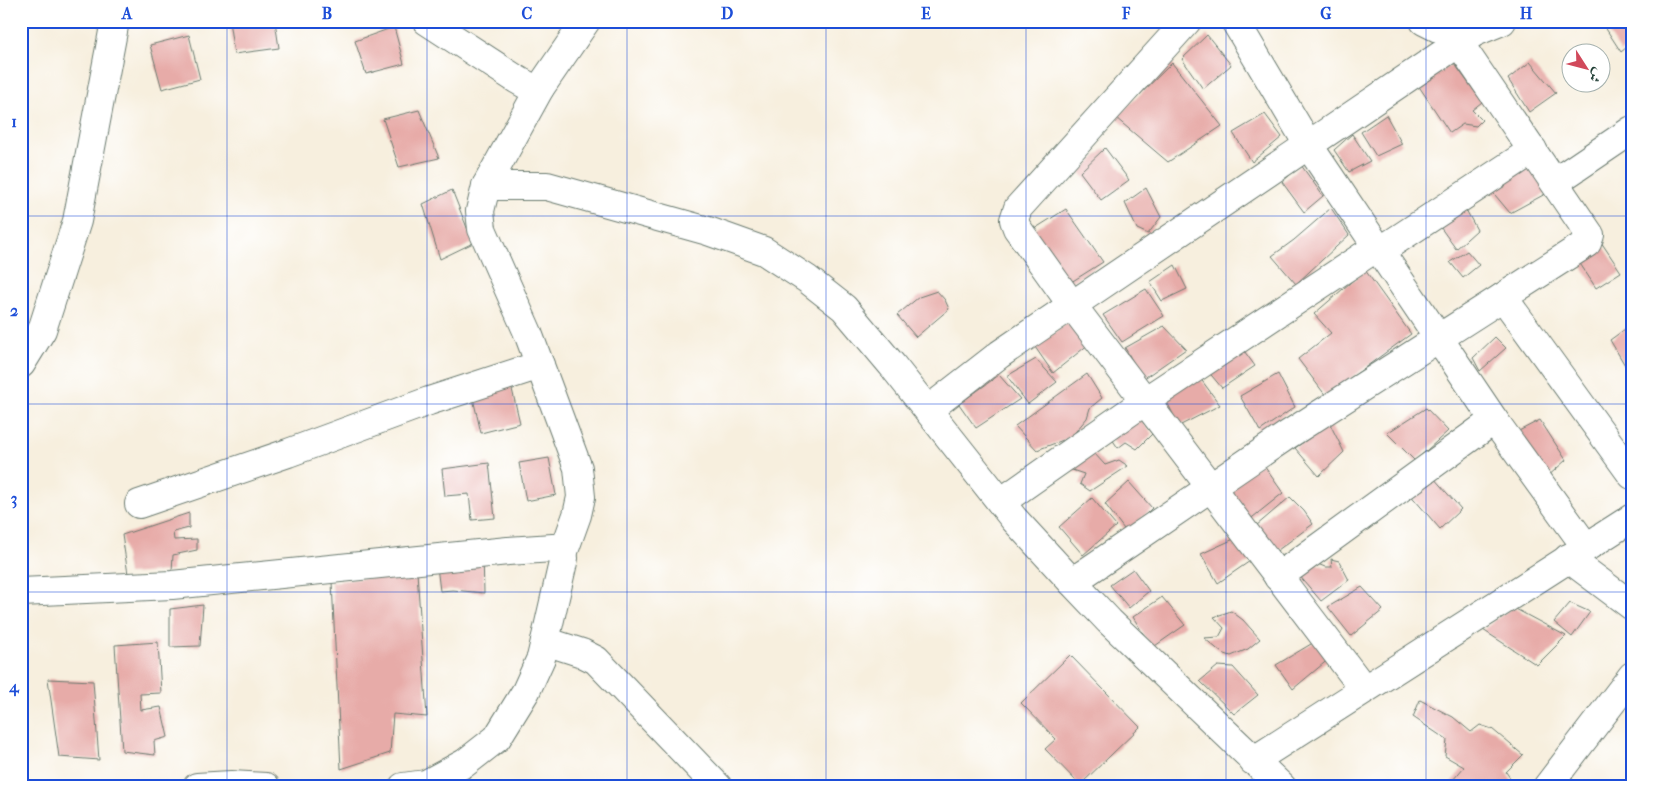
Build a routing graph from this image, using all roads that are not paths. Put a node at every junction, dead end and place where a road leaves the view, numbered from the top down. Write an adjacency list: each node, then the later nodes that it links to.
1 (115, 21): 19 (street)
2 (427, 21): 9 (street)
3 (586, 21): 9 (street)
4 (1187, 21): 17 (street)
5 (1235, 21): 11 (street)
6 (1424, 21): 8 (street)
7 (1502, 21): 8 (street)
8 (1467, 37): 11 (street); 12 (street)
9 (540, 88): 14 (street)
10 (1632, 130): 13 (street)
11 (1309, 146): 15 (street); 17 (street)
12 (1533, 150): 13 (street); 15 (street)
13 (1554, 182): 16 (street)
14 (486, 186): 20 (street); 22 (street)
15 (1379, 249): 18 (street); 21 (street)
16 (1503, 297): 18 (street); 24 (street)
17 (1072, 305): 21 (street); 22 (street)
18 (1439, 338): 23 (street); 25 (street)
19 (21, 364)
20 (540, 365): 27 (street); 30 (street)
21 (1145, 401): 25 (street); 26 (street)
22 (928, 410): 26 (street)
23 (1494, 420): 29 (street); 31 (street)
24 (1632, 475)
25 (1210, 488): 31 (street); 32 (street)
26 (1001, 502): 32 (street)
27 (138, 504)
28 (1632, 518): 29 (street)
29 (1577, 553): 34 (street); 37 (street)
30 (563, 554): 33 (street); 35 (street)
31 (1278, 577): 37 (street)
32 (1072, 582): 38 (street)
33 (21, 592)
34 (1632, 606)
35 (545, 641): 41 (street); 42 (street)
36 (1632, 676): 44 (street)
37 (1364, 689): 38 (street)
38 (1253, 760): 43 (street)
39 (197, 787): 40 (street)
40 (266, 787)
41 (403, 787)
42 (718, 787)
43 (1282, 787)
44 (1547, 787)

